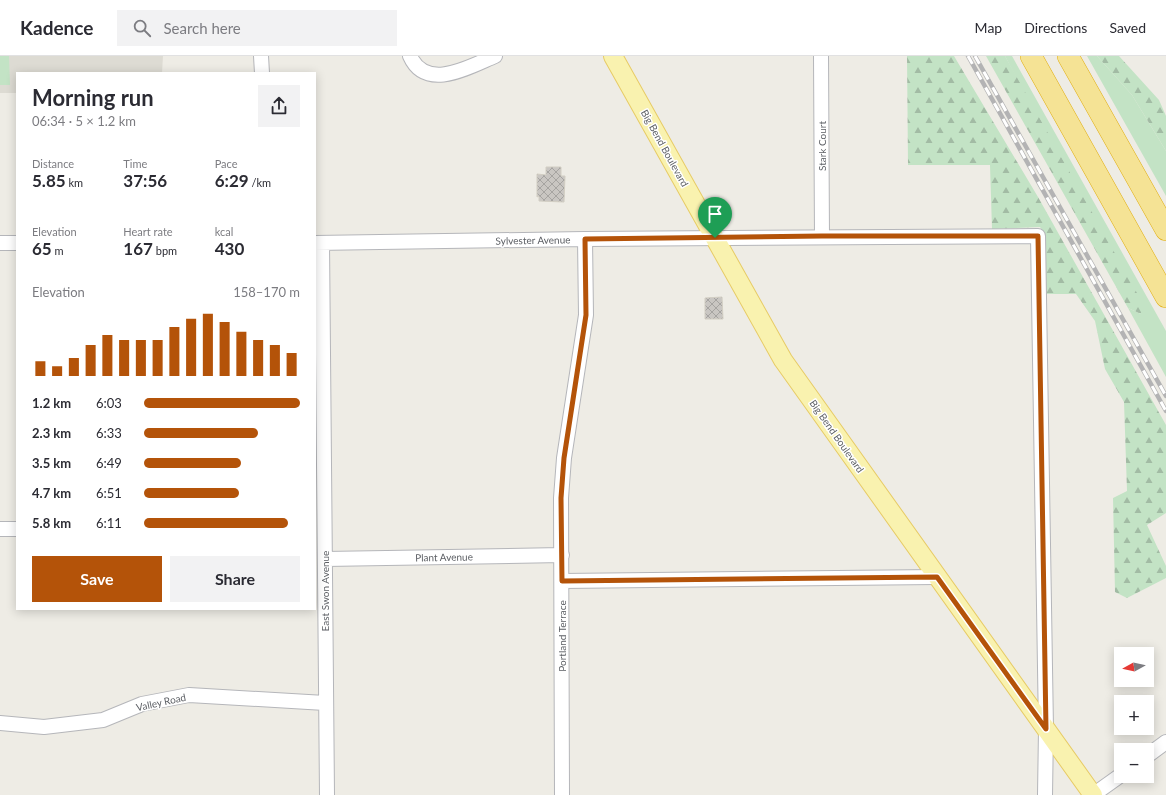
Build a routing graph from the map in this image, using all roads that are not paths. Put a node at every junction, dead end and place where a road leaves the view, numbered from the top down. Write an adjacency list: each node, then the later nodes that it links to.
1 (261, 56): 8 (street)
2 (410, 56): 3 (street)
3 (494, 56)
4 (613, 56): 11 (main road, Big Bend Boulevard)
5 (821, 56): 10 (street, Stark Court)
6 (1031, 56): 16 (highway)
7 (1068, 56): 9 (highway)
8 (262, 72)
9 (1166, 230)
10 (822, 236): 11 (street, Sylvester Avenue); 26 (street, Sylvester Avenue)
11 (715, 238): 12 (street, Sylvester Avenue); 22 (main road, Big Bend Boulevard)
12 (585, 239): 15 (street, Sylvester Avenue); 20 (street, Portland Terrace)
13 (0, 243): 14 (street)
14 (16, 243)
15 (318, 243): 17 (street, East Swon Avenue)
16 (1166, 297)
17 (319, 526): 21 (street, East Swon Avenue)
18 (16, 529): 19 (street)
19 (0, 530)
20 (562, 555): 21 (street, Plant Avenue); 23 (street, Portland Terrace)
21 (325, 559): 24 (street, East Swon Avenue)
22 (937, 577): 23 (street); 26 (main road, Big Bend Boulevard)
23 (562, 581): 31 (street, Portland Terrace)
24 (325, 703): 25 (street, Valley Road); 30 (street, East Swon Avenue)
25 (0, 723)
26 (1046, 729): 32 (street); 33 (main road, Big Bend Boulevard)
27 (1166, 742): 28 (street)
28 (1154, 751)
29 (1114, 780): 33 (street)
30 (327, 795)
31 (562, 795)
32 (1045, 795)
33 (1093, 795)

